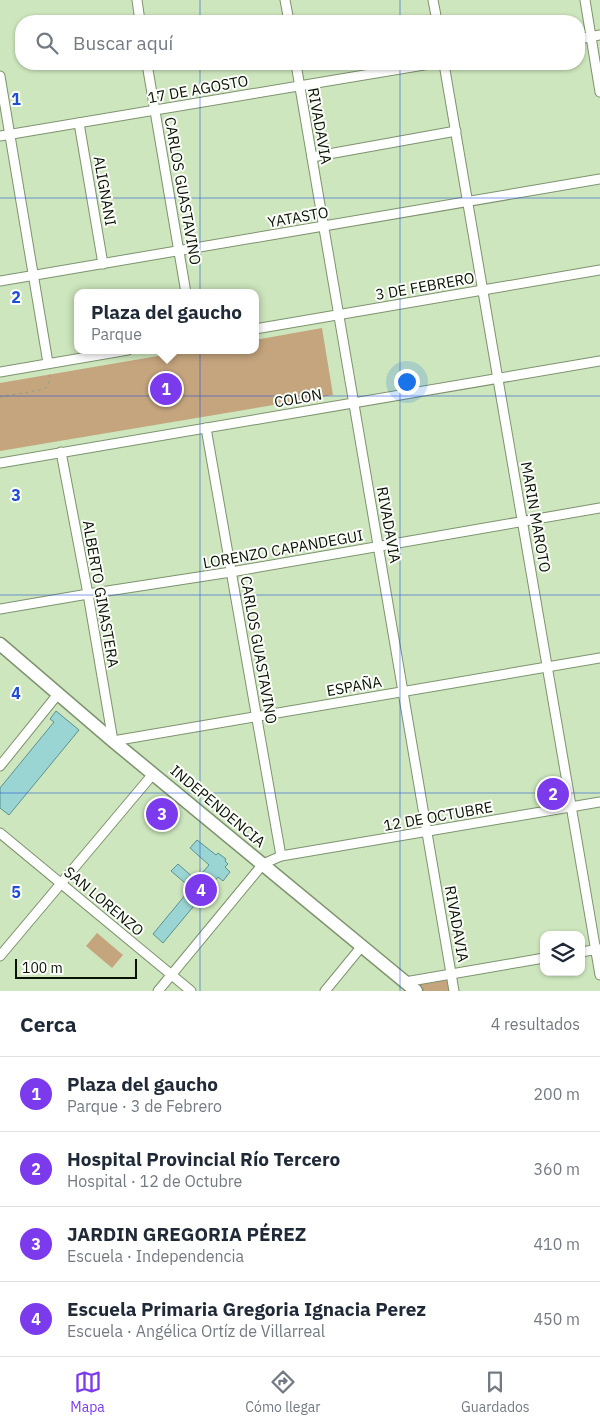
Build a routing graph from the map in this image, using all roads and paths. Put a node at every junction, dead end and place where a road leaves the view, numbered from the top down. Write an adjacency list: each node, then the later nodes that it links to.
1 (137, 0): 5 (street)
2 (285, 0): 6 (street)
3 (433, 0): 7 (street)
4 (585, 0): 8 (street)
5 (139, 15)
6 (287, 15)
7 (436, 15)
8 (595, 36): 15 (street)
9 (148, 70): 16 (street, CARLOS GUASTAVINO)
10 (297, 70): 14 (street, RIVADAVIA)
11 (395, 70): 14 (street, 17 DE AGOSTO)
12 (445, 70): 18 (street, MARIN MAROTO)
13 (0, 76): 19 (street)
14 (300, 86): 16 (street, 17 DE AGOSTO); 21 (street, RIVADAVIA)
15 (600, 92)
16 (155, 110): 17 (street, 17 DE AGOSTO); 25 (street, CARLOS GUASTAVINO)
17 (79, 123): 19 (street, 17 DE AGOSTO); 26 (street, ALIGNANI)
18 (456, 131): 21 (street); 23 (street, MARIN MAROTO)
19 (10, 135): 20 (street, 17 DE AGOSTO); 28 (street)
20 (0, 136)
21 (312, 156): 24 (street, RIVADAVIA)
22 (600, 179): 23 (street, YATASTO)
23 (468, 202): 24 (street, YATASTO); 31 (street, MARIN MAROTO)
24 (324, 226): 25 (street, YATASTO); 32 (street, RIVADAVIA)
25 (179, 251): 26 (street, YATASTO); 30 (street, CARLOS GUASTAVINO)
26 (103, 264): 28 (street, YATASTO)
27 (600, 270): 31 (street, 3 DE FEBRERO)
28 (33, 276): 29 (street, YATASTO); 36 (street)
29 (0, 281)
30 (185, 289)
31 (483, 290): 32 (street, 3 DE FEBRERO); 38 (street, MARIN MAROTO)
32 (339, 314): 33 (street, 3 DE FEBRERO); 40 (street, RIVADAVIA)
33 (259, 328)
34 (105, 354): 36 (street)
35 (600, 361): 38 (street, COLON)
36 (48, 364): 37 (street); 39 (path)
37 (0, 372)
38 (498, 378): 40 (street, COLON); 45 (street, MARIN MAROTO)
39 (0, 397)
40 (354, 403): 41 (street, COLON); 46 (street, RIVADAVIA)
41 (206, 428): 42 (street, COLON); 47 (street, CARLOS GUASTAVINO)
42 (61, 452): 43 (street, COLON); 48 (street, ALBERTO GINASTERA)
43 (0, 463)
44 (600, 508): 45 (street, LORENZO CAPANDEGUI)
45 (522, 522): 46 (street, LORENZO CAPANDEGUI); 52 (street, MARIN MAROTO)
46 (378, 546): 47 (street, LORENZO CAPANDEGUI); 53 (street, RIVADAVIA)
47 (232, 572): 48 (street, LORENZO CAPANDEGUI); 55 (street, CARLOS GUASTAVINO)
48 (88, 594): 49 (street, LORENZO CAPANDEGUI); 56 (street, ALBERTO GINASTERA)
49 (0, 609)
50 (0, 644): 54 (main road, INDEPENDENCIA)
51 (600, 658): 52 (street, ESPAÑA)
52 (547, 667): 53 (street, ESPAÑA); 60 (street, MARIN MAROTO)
53 (403, 692): 55 (street, ESPAÑA); 61 (street, RIVADAVIA)
54 (58, 694): 56 (main road, INDEPENDENCIA); 57 (street)
55 (257, 717): 56 (street, ESPAÑA); 63 (street, CARLOS GUASTAVINO)
56 (113, 741): 58 (main road, INDEPENDENCIA)
57 (0, 766)
58 (153, 774): 64 (main road, INDEPENDENCIA); 65 (street)
59 (600, 802): 60 (street, 12 DE OCTUBRE)
60 (571, 807): 61 (street, 12 DE OCTUBRE); 67 (street, MARIN MAROTO)
61 (427, 832): 63 (street, 12 DE OCTUBRE); 71 (street, RIVADAVIA)
62 (0, 833): 65 (street, SAN LORENZO)
63 (281, 856): 64 (street)
64 (262, 864): 66 (main road, INDEPENDENCIA); 72 (street)
65 (61, 884): 69 (street); 72 (street, SAN LORENZO)
66 (362, 946): 74 (main road, INDEPENDENCIA); 77 (street)
67 (598, 949): 68 (street); 73 (street, MARIN MAROTO)
68 (585, 951)
69 (0, 956)
70 (540, 959): 71 (street)
71 (452, 974): 74 (street); 79 (street, RIVADAVIA)
72 (172, 975): 75 (street); 76 (street, SAN LORENZO)
73 (600, 975)
74 (405, 982): 78 (main road, INDEPENDENCIA)
75 (158, 991)
76 (191, 991)
77 (325, 991)
78 (416, 991)
79 (454, 991)

